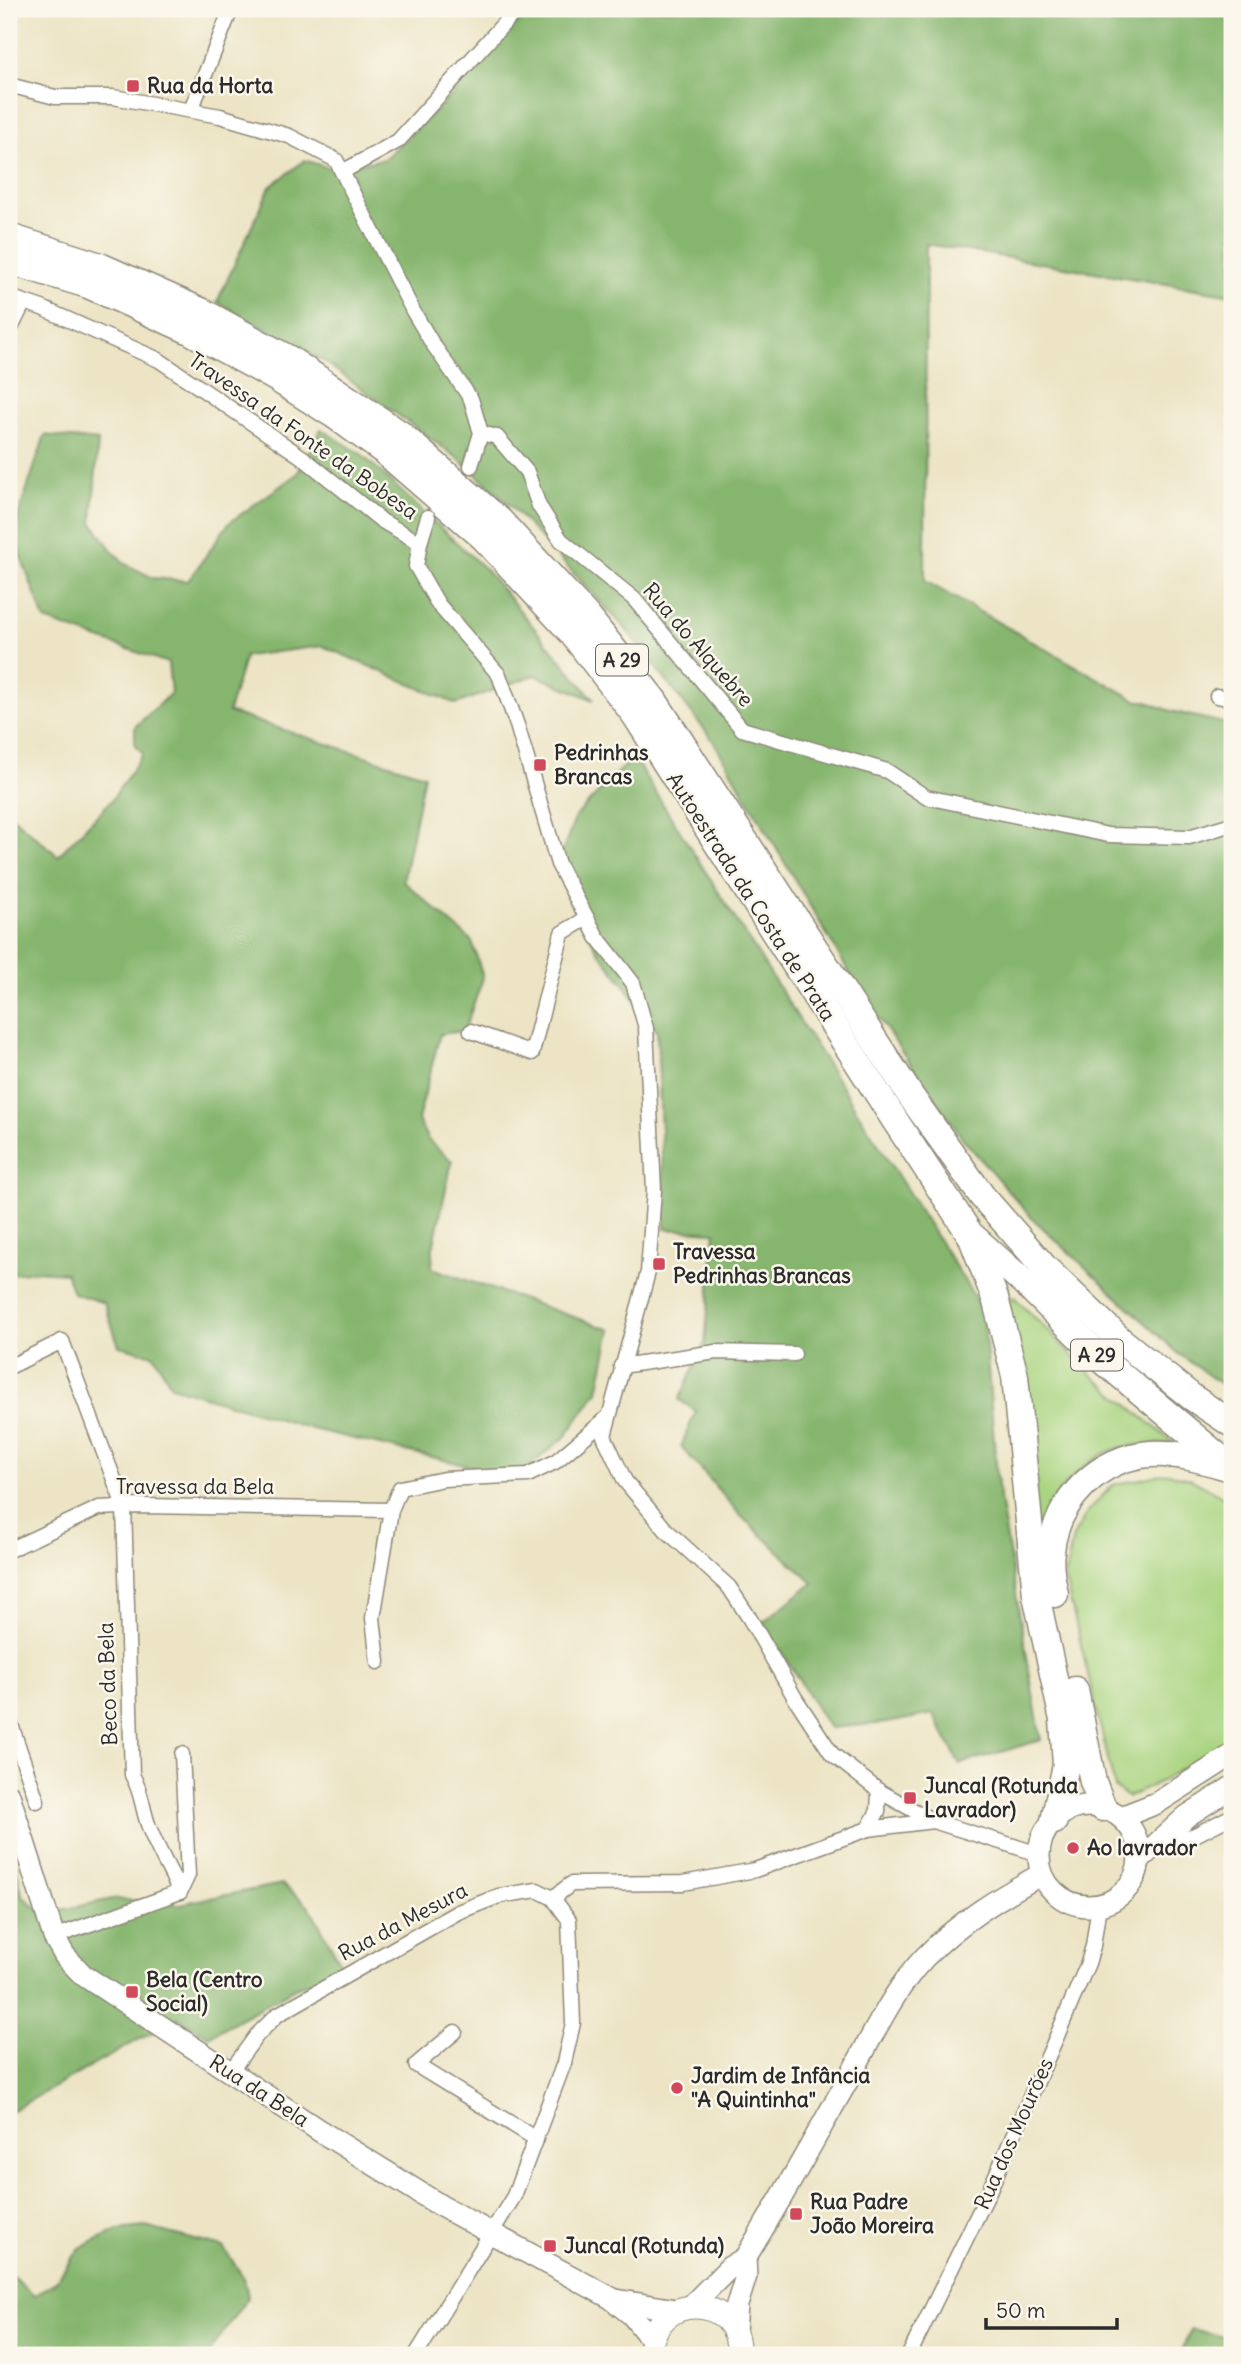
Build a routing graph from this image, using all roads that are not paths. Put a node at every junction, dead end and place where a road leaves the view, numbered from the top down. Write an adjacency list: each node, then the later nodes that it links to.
1 (230, 9): 4 (street)
2 (517, 9): 5 (street)
3 (9, 85): 4 (street)
4 (191, 110): 5 (street)
5 (342, 172): 11 (street)
6 (9, 237): 25 (highway, Autoestrada da Costa de Prata / A 29)
7 (9, 261): 20 (highway, Autoestrada da Costa de Prata / A 29)
8 (9, 297): 9 (street, Travessa da Fonte da Bobesa)
9 (24, 302): 10 (street); 14 (street, Travessa da Fonte da Bobesa)
10 (9, 332)
11 (481, 433): 12 (street); 17 (street, Rua do Alquebre)
12 (471, 466)
13 (428, 517): 14 (street)
14 (419, 542): 18 (street)
15 (1217, 696): 16 (street)
16 (1232, 699)
17 (1232, 824)
18 (587, 918): 19 (street); 22 (street)
19 (471, 1031)
20 (970, 1234): 26 (highway, Autoestrada da Costa de Prata / A 29); 41 (highway)
21 (794, 1354): 22 (street)
22 (621, 1366): 24 (street)
23 (9, 1367): 27 (street, Beco da Bela)
24 (607, 1418): 28 (street); 35 (street)
25 (1232, 1424)
26 (1232, 1468): 38 (highway)
27 (124, 1506): 28 (street, Travessa da Bela); 29 (street, Travessa da Bela); 45 (street, Beco da Bela)
28 (391, 1510): 30 (street)
29 (9, 1550)
30 (378, 1662)
31 (9, 1719): 37 (street)
32 (182, 1754): 45 (street)
33 (1232, 1755): 38 (street)
34 (1232, 1787): 43 (street)
35 (879, 1791): 40 (street); 42 (street)
36 (9, 1795): 48 (street, Rua da Bela)
37 (37, 1801)
38 (1112, 1812): 41 (street); 43 (street)
39 (1232, 1816): 43 (street)
40 (933, 1821): 42 (street); 44 (street)
41 (1054, 1821): 44 (street)
42 (867, 1829): 46 (street)
43 (1144, 1854): 47 (street)
44 (1041, 1864): 47 (street); 53 (street)
45 (180, 1892): 48 (street)
46 (553, 1898): 50 (street, Rua da Mesura); 51 (street)
47 (1099, 1905): 59 (street, Rua dos Mourões)
48 (54, 1937): 50 (street, Rua da Bela)
49 (455, 2032): 51 (street)
50 (230, 2071): 52 (street, Rua da Bela)
51 (536, 2139): 52 (street)
52 (493, 2233): 54 (street, Rua da Bela); 58 (street)
53 (744, 2258): 55 (street); 56 (street)
54 (611, 2298): 55 (street, Rua da Bela); 57 (street, Rua da Bela)
55 (684, 2308): 56 (main road); 57 (main road)
56 (739, 2347)
57 (650, 2351)
58 (416, 2355)
59 (909, 2355)

